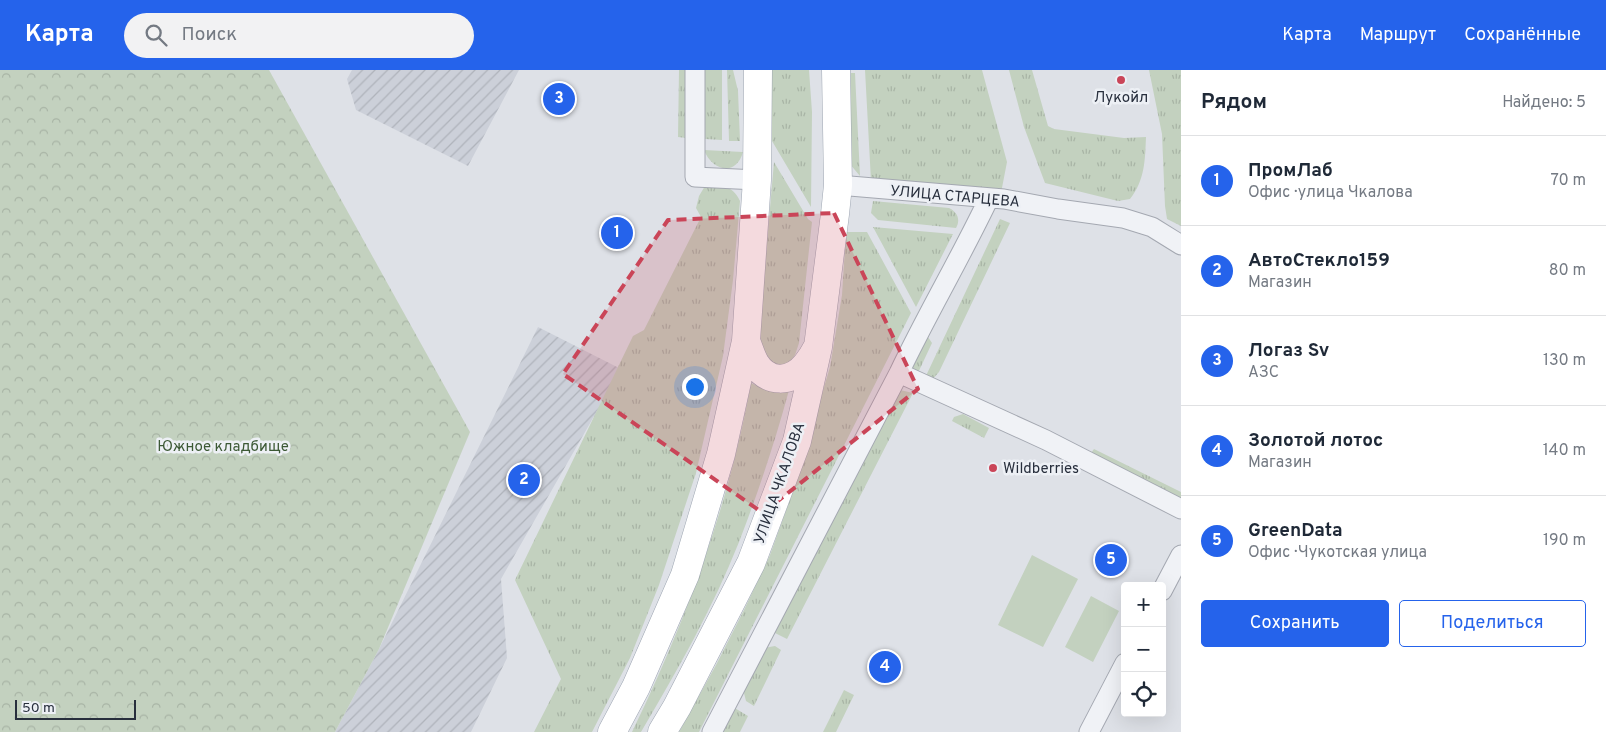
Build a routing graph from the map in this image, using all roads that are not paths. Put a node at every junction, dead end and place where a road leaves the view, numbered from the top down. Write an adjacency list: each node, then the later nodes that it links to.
1 (695, 70): 4 (street)
2 (758, 70): 4 (main road)
3 (836, 70): 5 (main road)
4 (757, 180): 8 (main road)
5 (838, 185): 6 (street, УЛИЦА СТАРЦЕВА); 9 (main road, УЛИЦА ЧКАЛОВА)
6 (989, 198): 7 (street, УЛИЦА СТАРЦЕВА); 10 (street)
7 (1181, 245)
8 (746, 341): 9 (main road); 15 (main road)
9 (818, 347): 16 (main road, УЛИЦА ЧКАЛОВА)
10 (899, 373): 11 (street); 17 (street)
11 (1181, 510)
12 (1181, 555): 13 (street)
13 (1166, 583)
14 (1121, 671): 18 (street)
15 (612, 732)
16 (662, 732)
17 (712, 732)
18 (1089, 732)

